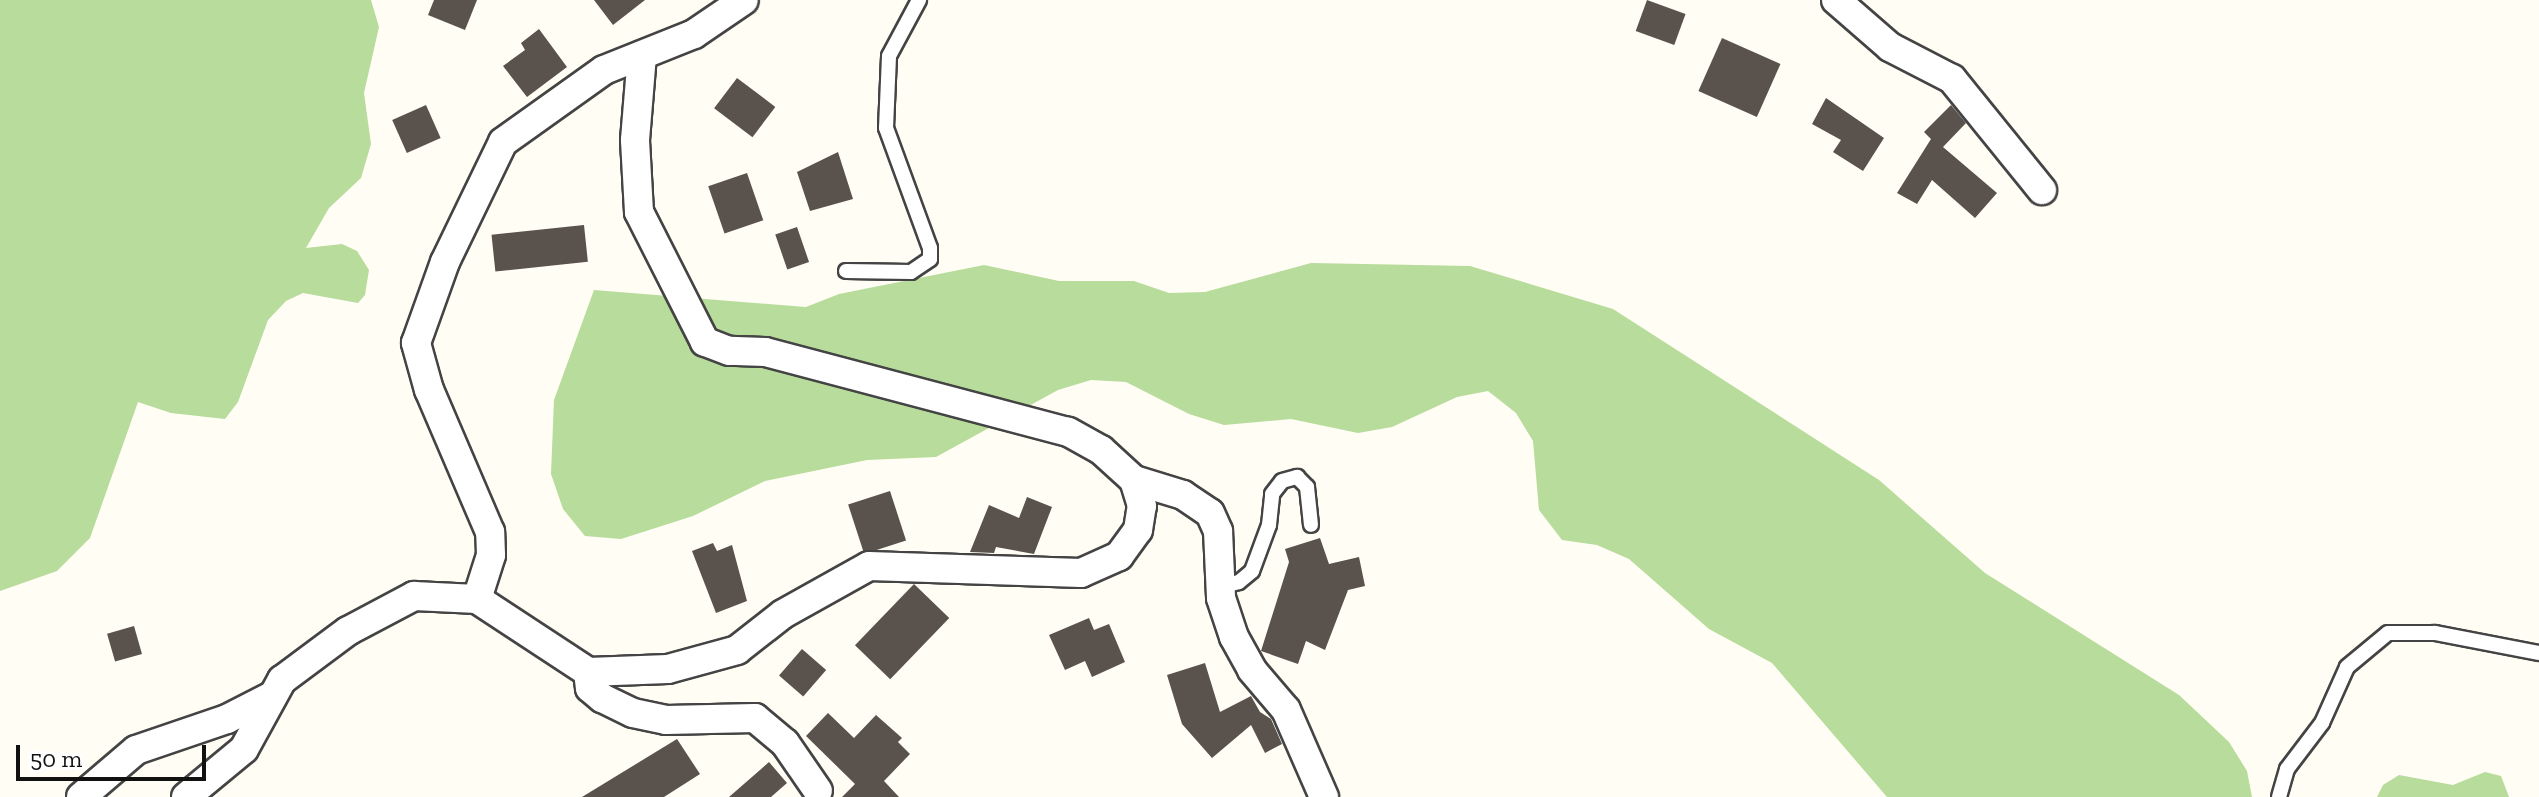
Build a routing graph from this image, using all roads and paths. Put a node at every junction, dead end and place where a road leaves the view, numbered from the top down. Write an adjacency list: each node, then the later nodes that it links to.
1 (744, 0): 4 (street)
2 (919, 0): 6 (lane)
3 (1836, 0): 5 (street)
4 (642, 55): 7 (street); 10 (street)
5 (2042, 190)
6 (846, 271)
7 (1134, 480): 9 (street); 12 (street)
8 (1311, 525): 9 (lane)
9 (1218, 579): 17 (street)
10 (477, 599): 12 (street); 13 (street)
11 (2539, 653): 18 (lane)
12 (588, 672): 14 (street)
13 (272, 696): 15 (street); 16 (street)
14 (818, 791)
15 (81, 797)
16 (186, 797)
17 (1324, 797)
18 (2279, 797)

